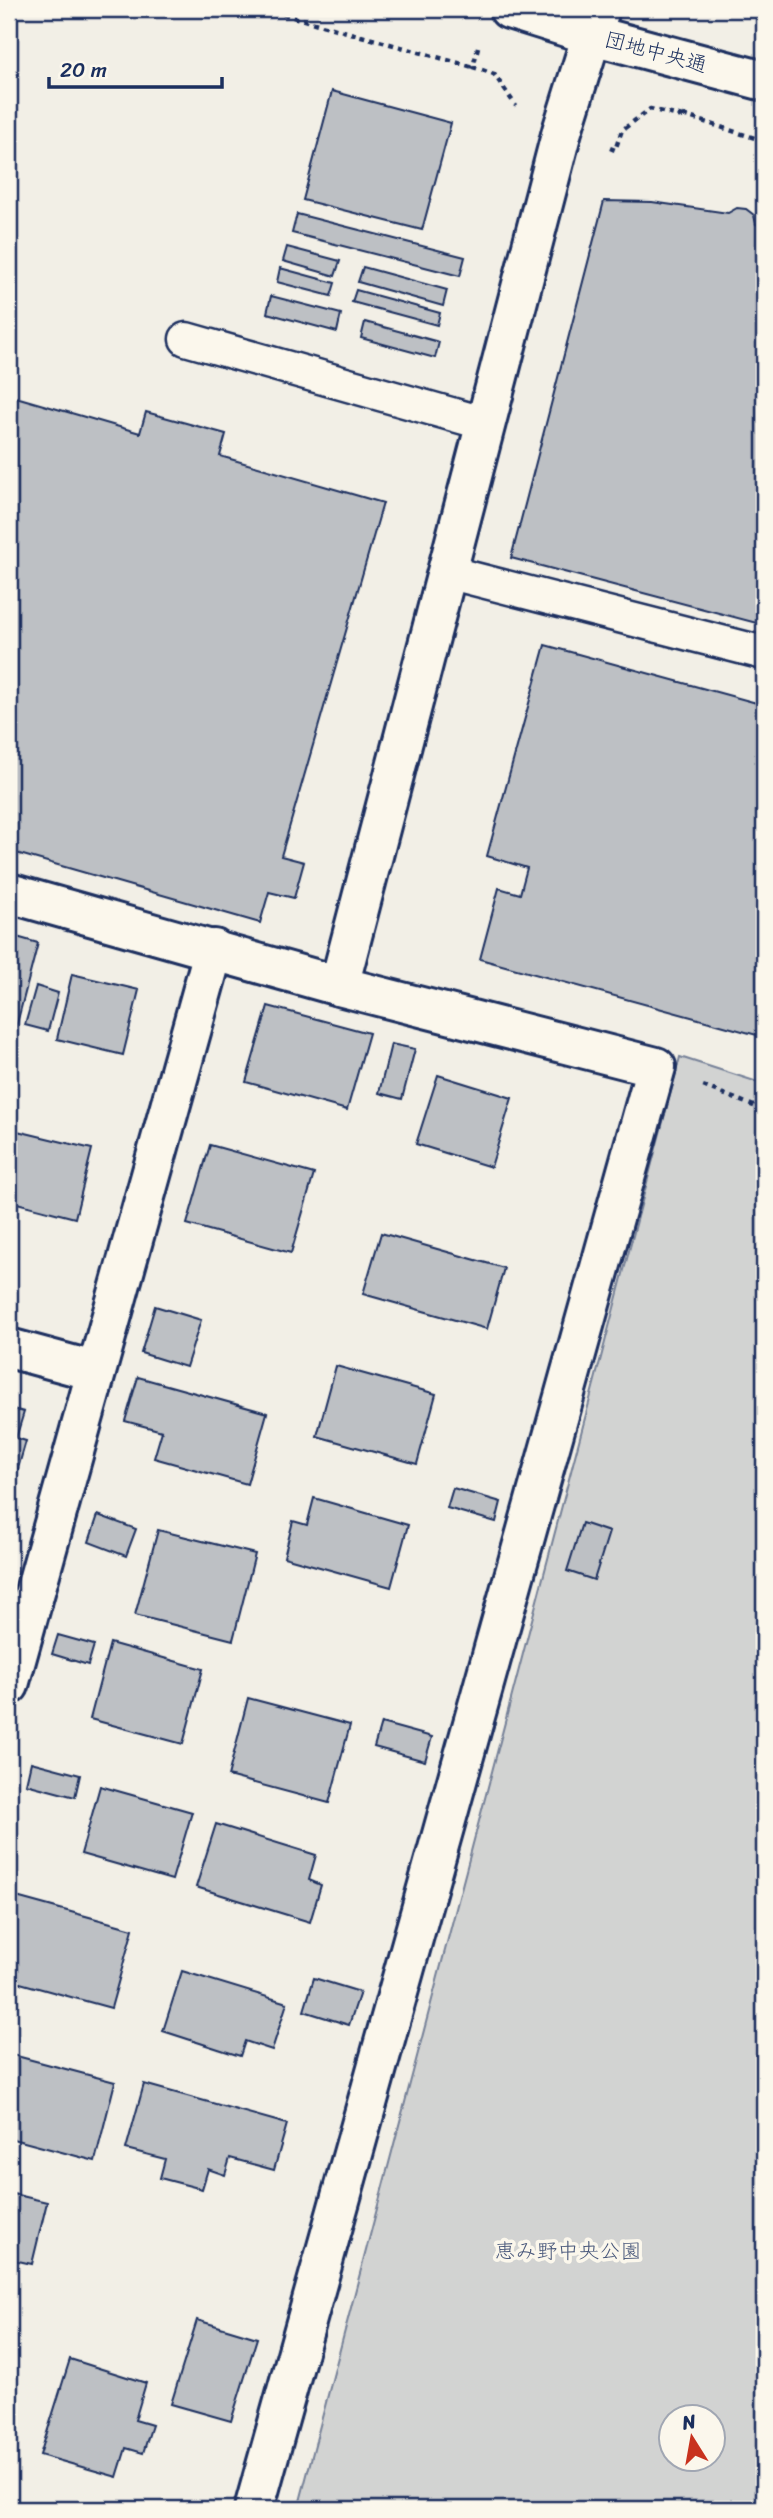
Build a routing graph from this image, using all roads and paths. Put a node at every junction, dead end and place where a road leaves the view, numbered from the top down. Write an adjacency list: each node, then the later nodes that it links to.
1 (264, 9): 4 (path)
2 (509, 9): 3 (street, 団地中央通)
3 (596, 22): 5 (street, 団地中央通); 7 (street)
4 (473, 67)
5 (764, 81)
6 (186, 339): 7 (lane)
7 (486, 424): 8 (street)
8 (447, 572): 9 (lane); 12 (street)
9 (764, 653)
10 (9, 893): 11 (street)
11 (214, 948): 12 (street); 16 (street)
12 (339, 986): 13 (street)
13 (656, 1067): 14 (path); 18 (street)
14 (764, 1110)
15 (9, 1348): 16 (street)
16 (94, 1371): 17 (street)
17 (9, 1685)
18 (254, 2509)

